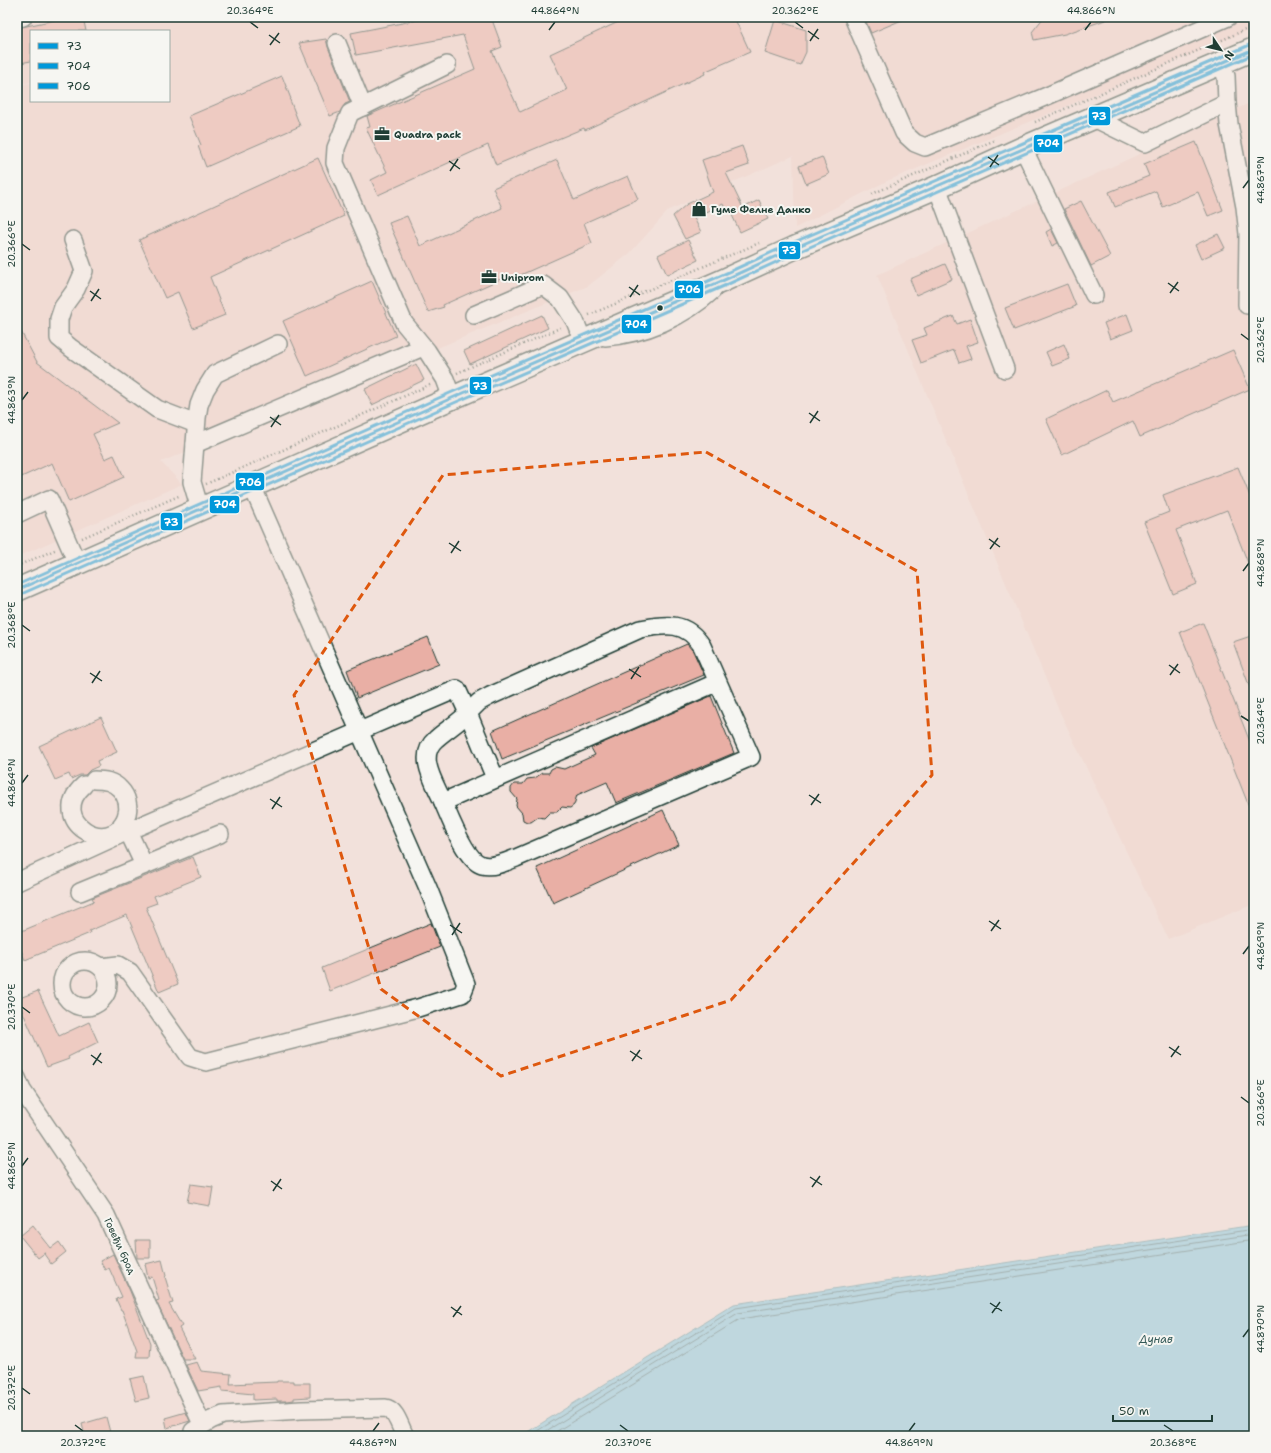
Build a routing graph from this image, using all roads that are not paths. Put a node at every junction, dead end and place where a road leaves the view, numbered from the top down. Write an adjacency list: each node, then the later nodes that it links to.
1 (23, 17): 4 (street)
2 (853, 17): 3 (street)
3 (1228, 17)
4 (17, 18)
5 (337, 43): 10 (street)
6 (1254, 49): 7 (main road)
7 (1220, 64): 9 (street); 11 (main road)
8 (447, 65): 10 (street)
9 (1227, 103): 11 (street); 16 (street)
10 (363, 107): 20 (street)
11 (1094, 118): 12 (main road)
12 (1023, 148): 13 (main road); 15 (street)
13 (937, 187): 18 (main road); 21 (street)
14 (73, 240): 23 (street)
15 (1094, 295)
16 (1247, 305)
17 (474, 315): 18 (street)
18 (585, 340): 22 (main road)
19 (278, 344): 23 (street)
20 (423, 347): 22 (street); 24 (street)
21 (1005, 369)
22 (448, 388): 25 (main road)
23 (196, 424): 24 (street)
24 (195, 444): 26 (street)
25 (252, 486): 26 (main road); 32 (street)
26 (197, 499): 28 (main road)
27 (17, 514): 28 (street)
28 (73, 554): 29 (main road)
29 (17, 590)
30 (718, 682): 31 (street); 33 (street); 34 (street)
31 (468, 713): 32 (street); 33 (street); 34 (street)
32 (359, 731): 35 (street); 40 (street)
33 (495, 778): 34 (street)
34 (443, 802)
35 (125, 827): 35 (street); 37 (street); 38 (street)
36 (220, 834): 37 (street)
37 (144, 865): 39 (street)
38 (17, 882)
39 (80, 892)
40 (101, 967)
41 (17, 1078): 42 (street, Говеђи брод)
42 (199, 1430): 43 (street); 44 (street)
43 (184, 1436)
44 (405, 1436)

